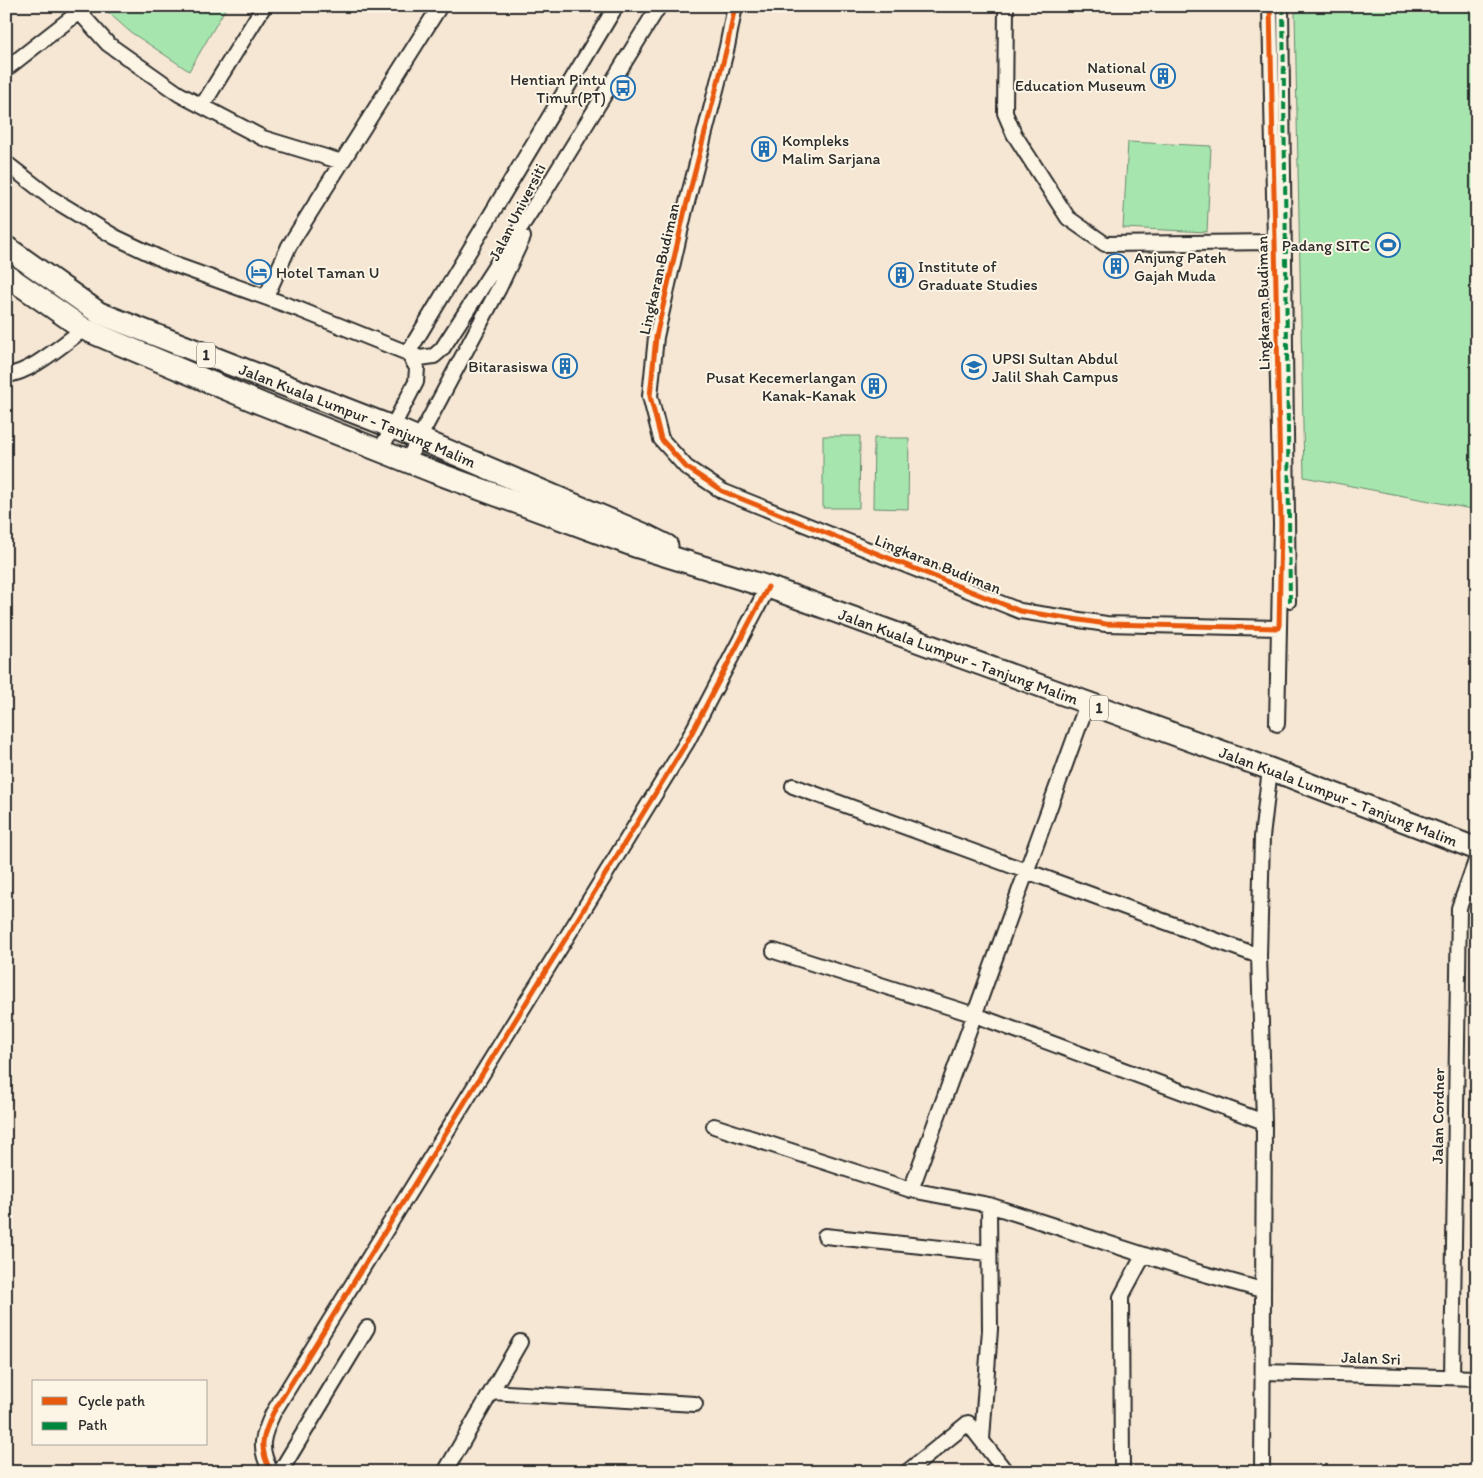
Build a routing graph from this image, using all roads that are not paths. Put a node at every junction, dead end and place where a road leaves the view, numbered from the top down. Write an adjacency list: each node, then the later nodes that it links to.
1 (264, 6): 11 (street)
2 (440, 6): 12 (street)
3 (616, 6): 20 (street)
4 (659, 6): 14 (street, Jalan Universiti)
5 (735, 6): 29 (street, Lingkaran Budiman)
6 (1006, 6): 15 (street)
7 (1270, 6): 15 (street, Lingkaran Budiman)
8 (1282, 6): 28 (street)
9 (76, 9): 10 (street); 11 (street)
10 (6, 69)
11 (202, 106): 12 (street)
12 (342, 162): 18 (street)
13 (6, 163): 18 (street)
14 (544, 191): 20 (street); 23 (street, Jalan Universiti)
15 (1275, 242): 28 (street, Lingkaran Budiman)
16 (6, 247): 22 (main road, Jalan Kuala Lumpur - Tanjung Malim / 1)
17 (6, 275): 19 (main road, Jalan Kuala Lumpur - Tanjung Malim / 1)
18 (266, 298): 20 (street)
19 (84, 329): 21 (street); 24 (main road, Jalan Kuala Lumpur - Tanjung Malim / 1)
20 (408, 353): 22 (street)
21 (6, 376)
22 (392, 427): 23 (main road, Jalan Kuala Lumpur - Tanjung Malim / 1); 24 (street)
23 (419, 440): 25 (street, Jalan Universiti); 26 (main road, Jalan Kuala Lumpur - Tanjung Malim / 1)
24 (380, 450): 25 (main road, Jalan Kuala Lumpur - Tanjung Malim / 1)
25 (407, 461): 26 (main road, Jalan Kuala Lumpur - Tanjung Malim / 1)
26 (718, 573): 27 (main road, Jalan Kuala Lumpur - Tanjung Malim / 1)
27 (768, 587): 30 (main road, Jalan Kuala Lumpur - Tanjung Malim / 1); 56 (street)
28 (1285, 600): 29 (street, Lingkaran Budiman)
29 (1279, 628): 31 (street, Lingkaran Budiman)
30 (1087, 704): 32 (main road, Jalan Kuala Lumpur - Tanjung Malim / 1); 36 (street)
31 (1277, 724)
32 (1270, 769): 34 (main road, Jalan Kuala Lumpur - Tanjung Malim / 1); 38 (street)
33 (793, 786): 36 (street)
34 (1477, 849)
35 (1477, 858): 51 (street, Jalan Cordner)
36 (1026, 872): 38 (street); 39 (street)
37 (774, 951): 39 (street)
38 (1259, 956): 40 (street)
39 (974, 1015): 40 (street); 42 (street)
40 (1264, 1122): 47 (street)
41 (714, 1126): 42 (street)
42 (911, 1190): 43 (street)
43 (989, 1205): 45 (street); 46 (street)
44 (825, 1236): 45 (street)
45 (989, 1253): 55 (street)
46 (1143, 1256): 47 (street); 61 (street)
47 (1262, 1290): 50 (street)
48 (368, 1328): 57 (street)
49 (520, 1342): 53 (street)
50 (1264, 1372): 51 (street, Jalan Sri); 62 (street)
51 (1452, 1377): 52 (street, Jalan Sri)
52 (1477, 1378)
53 (491, 1392): 54 (street); 58 (street)
54 (695, 1404)
55 (982, 1439): 59 (street); 60 (street)
56 (271, 1472)
57 (280, 1472)
58 (445, 1472)
59 (907, 1472)
60 (1006, 1472)
61 (1122, 1472)
62 (1262, 1472)

